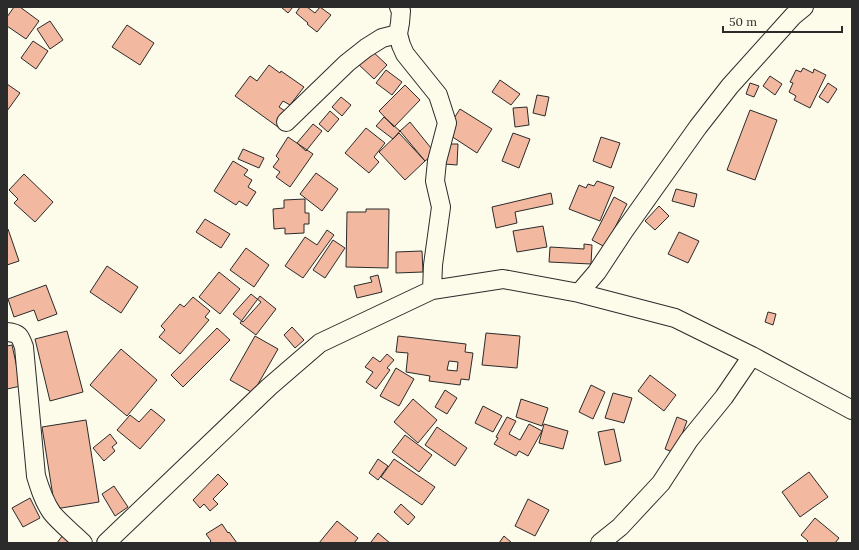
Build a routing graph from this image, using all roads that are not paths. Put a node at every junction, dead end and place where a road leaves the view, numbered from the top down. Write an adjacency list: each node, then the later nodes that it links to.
1 (399, 7): 3 (street)
2 (804, 7): 6 (street)
3 (398, 34): 4 (street); 5 (street)
4 (286, 122)
5 (432, 290): 6 (street); 11 (street)
6 (580, 293): 8 (street)
7 (7, 332): 10 (street)
8 (752, 356): 9 (street); 12 (street)
9 (852, 410)
10 (83, 543)
11 (106, 543)
12 (600, 543)

